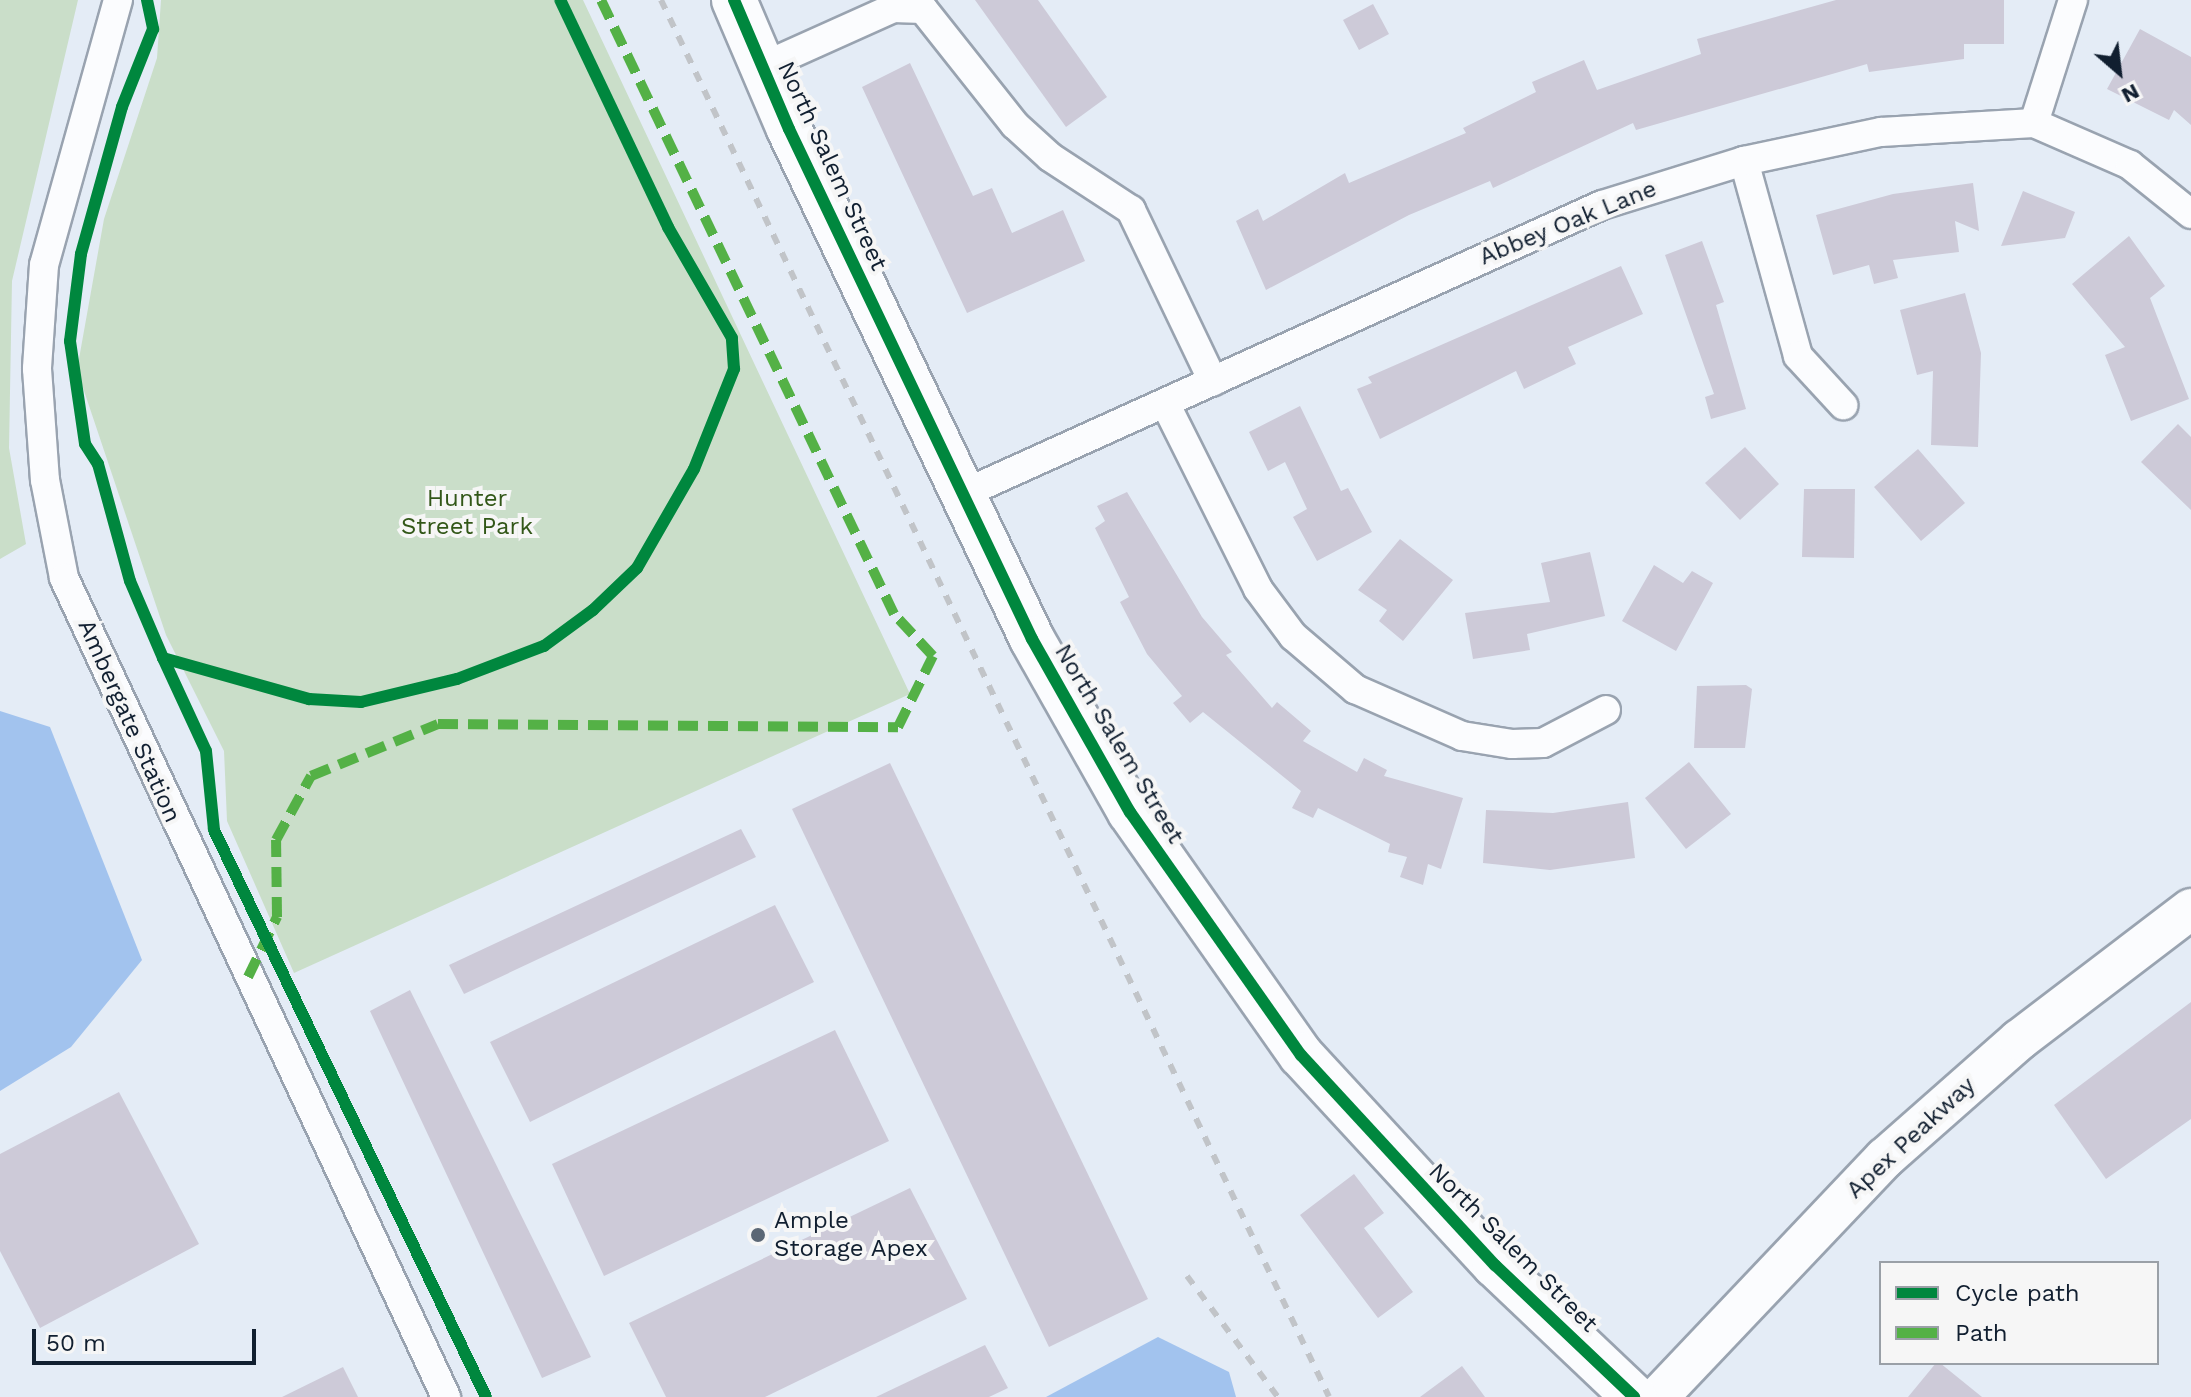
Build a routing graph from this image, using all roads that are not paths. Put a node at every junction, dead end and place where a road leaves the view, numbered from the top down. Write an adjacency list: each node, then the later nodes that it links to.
1 (118, 0): 14 (street, Ambergate Station)
2 (734, 0): 4 (main road, North Salem Street)
3 (2073, 0): 5 (street)
4 (762, 67): 8 (street); 11 (main road, North Salem Street)
5 (2034, 123): 6 (street, Abbey Oak Lane); 7 (street, Abbey Oak Lane)
6 (1744, 161): 8 (street, Abbey Oak Lane); 10 (street)
7 (2191, 214)
8 (1213, 381): 9 (street, Abbey Oak Lane)
9 (1165, 403): 11 (street, Abbey Oak Lane); 12 (street)
10 (1843, 405)
11 (963, 494): 15 (main road, North Salem Street)
12 (1606, 710)
13 (2191, 909): 16 (main road, Apex Peakway)
14 (446, 1397)
15 (1634, 1397)
16 (1658, 1397)

